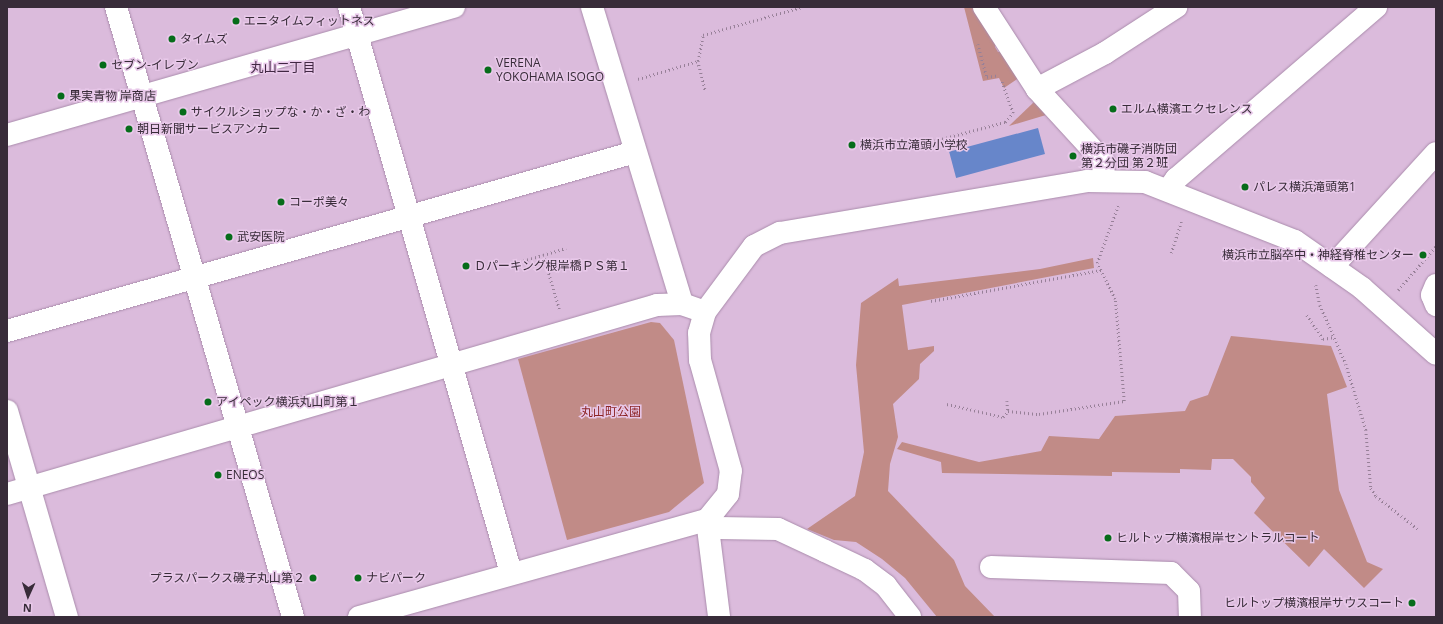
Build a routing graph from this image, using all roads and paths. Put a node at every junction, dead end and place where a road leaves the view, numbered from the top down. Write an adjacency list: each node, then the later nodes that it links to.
1 (116, 7): 15 (street)
2 (349, 7): 9 (street)
3 (454, 7): 9 (street)
4 (592, 7): 18 (street)
5 (802, 7): 11 (path)
6 (984, 7): 13 (street)
7 (1376, 7): 22 (street)
8 (1164, 10): 13 (street)
9 (357, 35): 15 (street); 24 (street)
10 (976, 35): 17 (path)
11 (698, 61): 12 (path); 14 (path)
12 (630, 81)
13 (1038, 89): 20 (street)
14 (705, 90)
15 (141, 97): 16 (street); 32 (street)
16 (7, 135)
17 (919, 145)
18 (635, 152): 24 (street); 36 (street)
19 (1436, 153): 29 (street)
20 (1104, 179): 21 (street); 38 (street)
21 (1127, 180): 22 (street); 31 (path)
22 (1168, 190): 29 (street)
23 (1183, 215): 27 (path)
24 (411, 216): 32 (street); 44 (street)
25 (1436, 246): 34 (path)
26 (566, 248): 28 (path)
27 (1171, 253)
28 (543, 255): 30 (path); 40 (path)
29 (1327, 264): 42 (path); 43 (street)
30 (508, 265)
31 (1101, 270): 35 (path); 48 (path)
32 (195, 277): 41 (street); 49 (street)
33 (1436, 285): 37 (street)
34 (1392, 296)
35 (931, 301)
36 (682, 304): 38 (street); 44 (street)
37 (1436, 305)
38 (704, 312): 52 (street)
39 (1307, 315): 42 (path)
40 (561, 316)
41 (7, 331)
42 (1334, 336): 53 (path)
43 (1436, 354)
44 (453, 365): 49 (street); 55 (street)
45 (1007, 401): 48 (path)
46 (947, 404): 48 (path)
47 (7, 411): 50 (street)
48 (1008, 411)
49 (239, 428): 50 (street); 57 (street)
50 (29, 487): 51 (street); 56 (street)
51 (7, 494)
52 (708, 520): 55 (street); 59 (street); 60 (street)
53 (1418, 529)
54 (991, 567): 61 (street)
55 (511, 574): 58 (street)
56 (67, 617)
57 (293, 617)
58 (359, 617)
59 (719, 617)
60 (910, 617)
61 (1190, 617)

